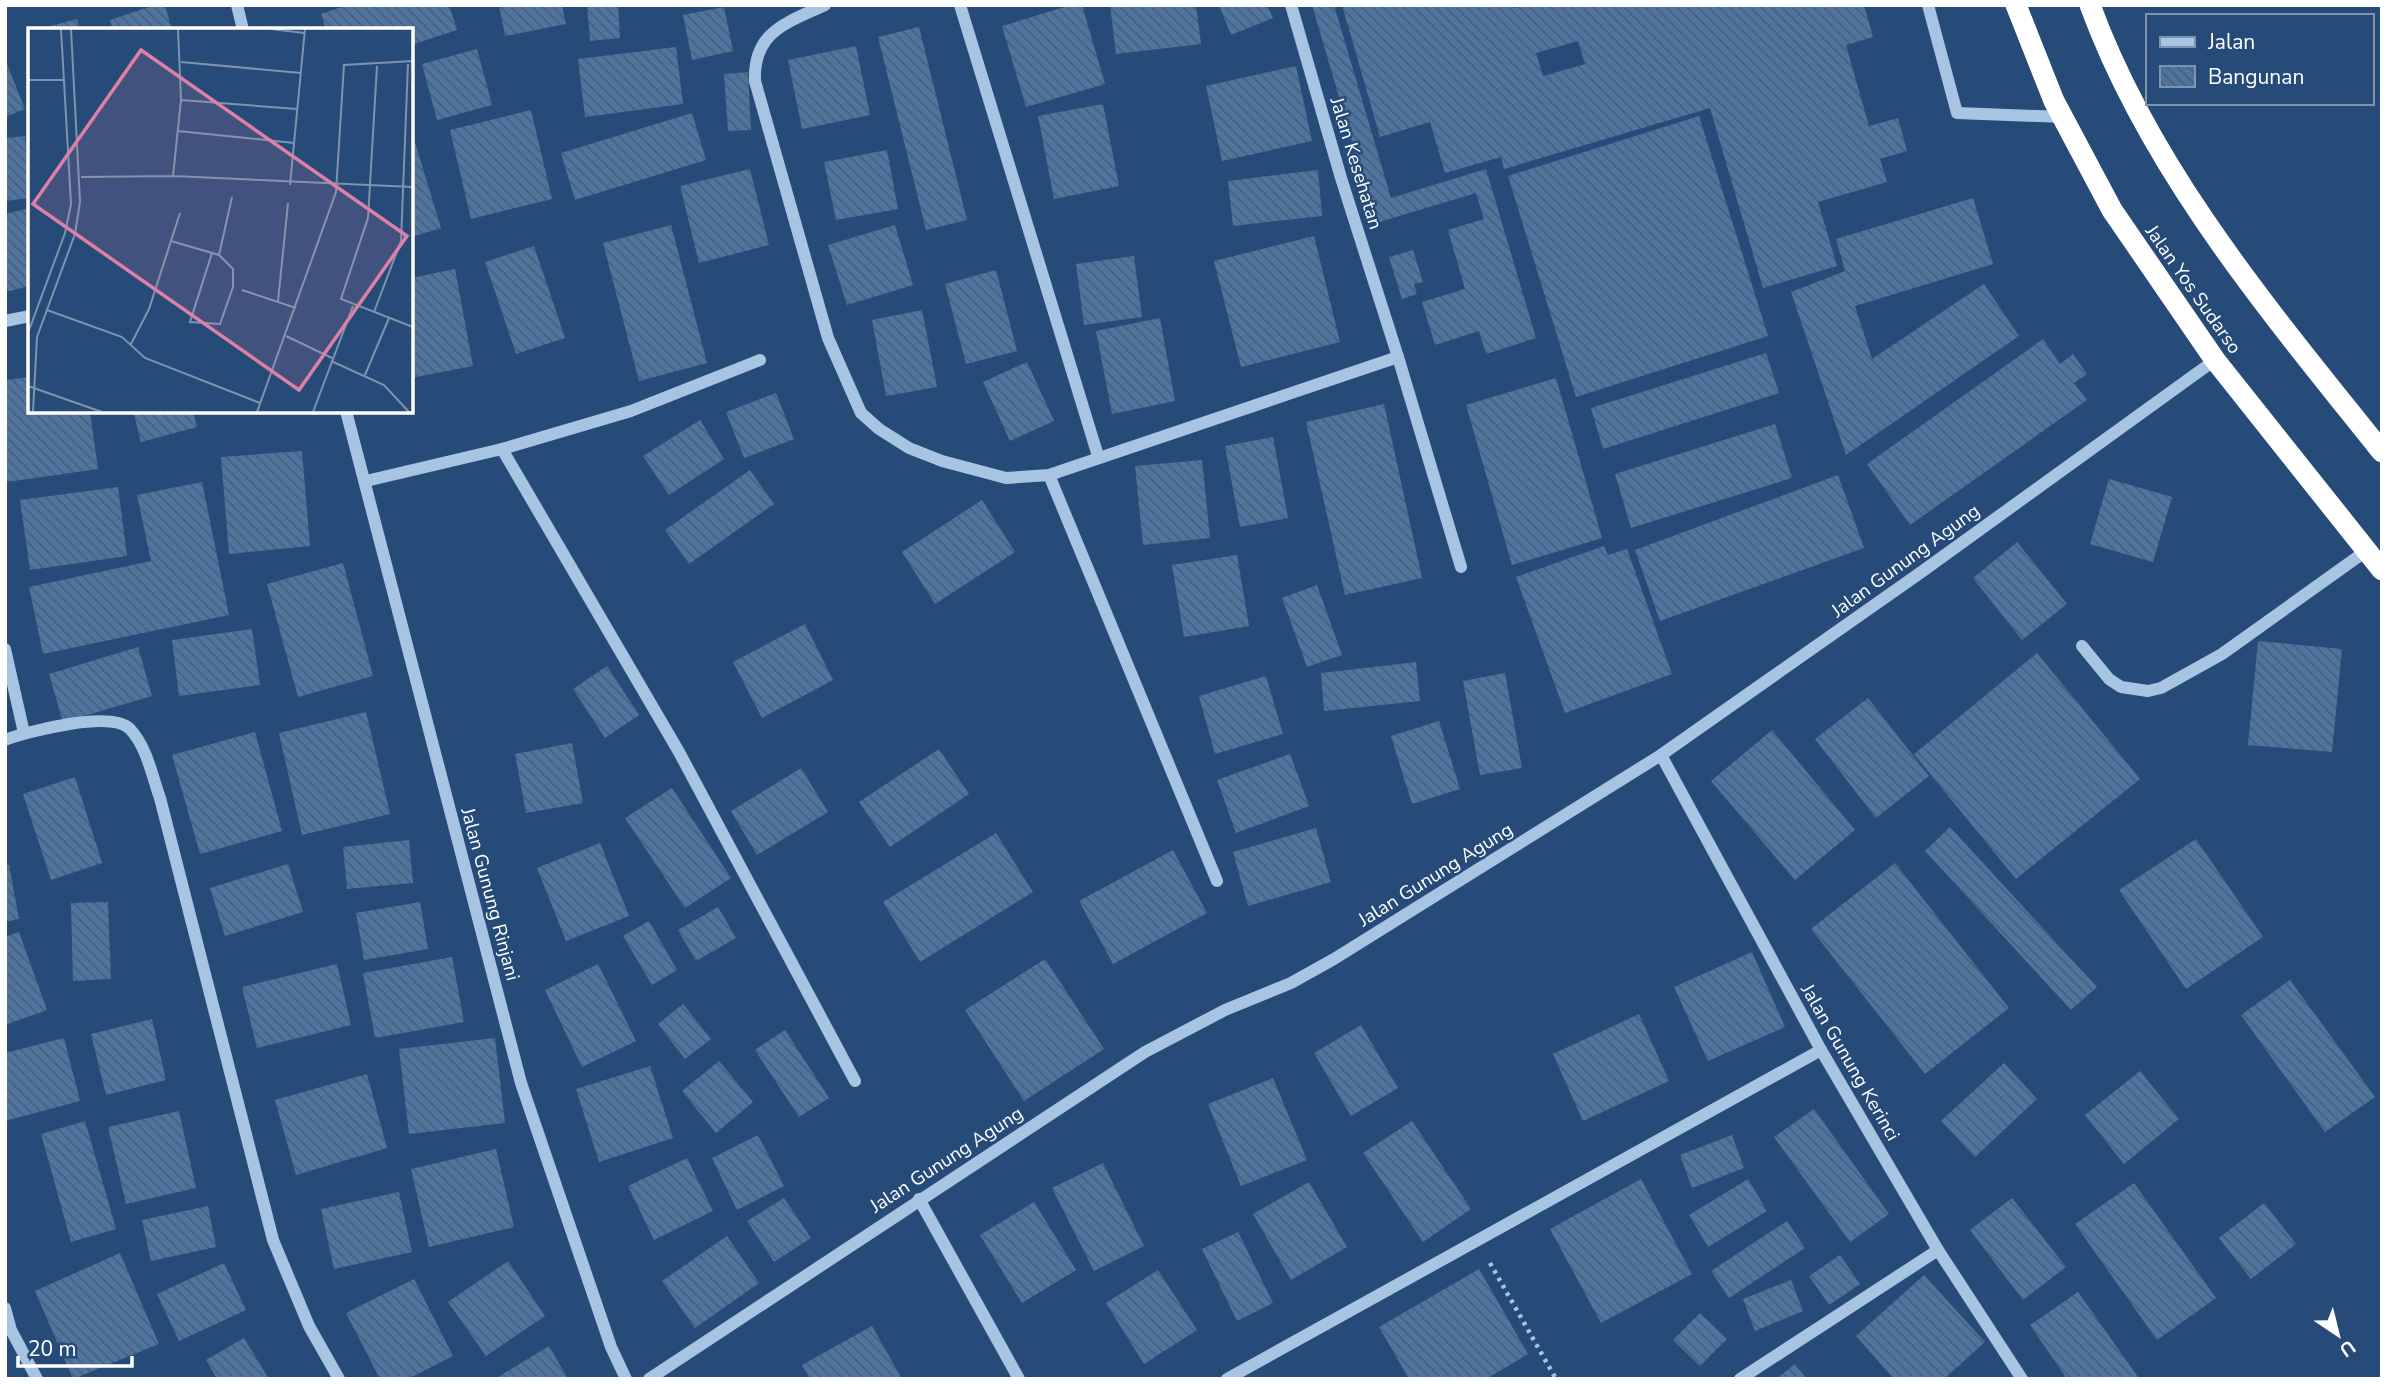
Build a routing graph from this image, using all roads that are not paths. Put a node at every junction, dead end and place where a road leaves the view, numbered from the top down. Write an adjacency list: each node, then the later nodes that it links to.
1 (237, 5): 8 (street)
2 (825, 5): 19 (street)
3 (960, 5): 18 (street)
4 (1291, 5): 12 (street, Jalan Kesehatan)
5 (1928, 5): 9 (street)
6 (2015, 5): 9 (highway, Jalan Yos Sudarso)
7 (2090, 5): 17 (highway)
8 (243, 28)
9 (2063, 117): 13 (highway, Jalan Yos Sudarso)
10 (28, 316): 11 (street)
11 (5, 320)
12 (1398, 358): 18 (street); 22 (street, Jalan Kesehatan)
13 (2215, 359): 21 (highway, Jalan Yos Sudarso); 28 (street, Jalan Gunung Agung)
14 (760, 360): 16 (street)
15 (347, 413): 20 (street, Jalan Gunung Rinjani)
16 (502, 449): 20 (street); 31 (street)
17 (2382, 452)
18 (1098, 456): 19 (street)
19 (1049, 475): 29 (street)
20 (366, 481): 37 (street, Jalan Gunung Rinjani)
21 (2366, 551): 23 (highway, Jalan Yos Sudarso); 24 (street)
22 (1461, 567)
23 (2382, 570)
24 (2082, 646)
25 (5, 649): 26 (street)
26 (24, 733): 27 (street); 36 (street)
27 (5, 740)
28 (1661, 755): 30 (street, Jalan Gunung Kerinci); 32 (street, Jalan Gunung Agung)
29 (1217, 881)
30 (1821, 1050): 33 (street, Jalan Gunung Kerinci); 40 (street)
31 (855, 1081)
32 (919, 1199): 38 (street, Jalan Gunung Agung); 39 (street)
33 (1938, 1250): 41 (street); 42 (street, Jalan Gunung Kerinci)
34 (5, 1308): 35 (street)
35 (37, 1379)
36 (339, 1379)
37 (626, 1379)
38 (649, 1379)
39 (1019, 1379)
40 (1227, 1379)
41 (1740, 1379)
42 (2022, 1379)

